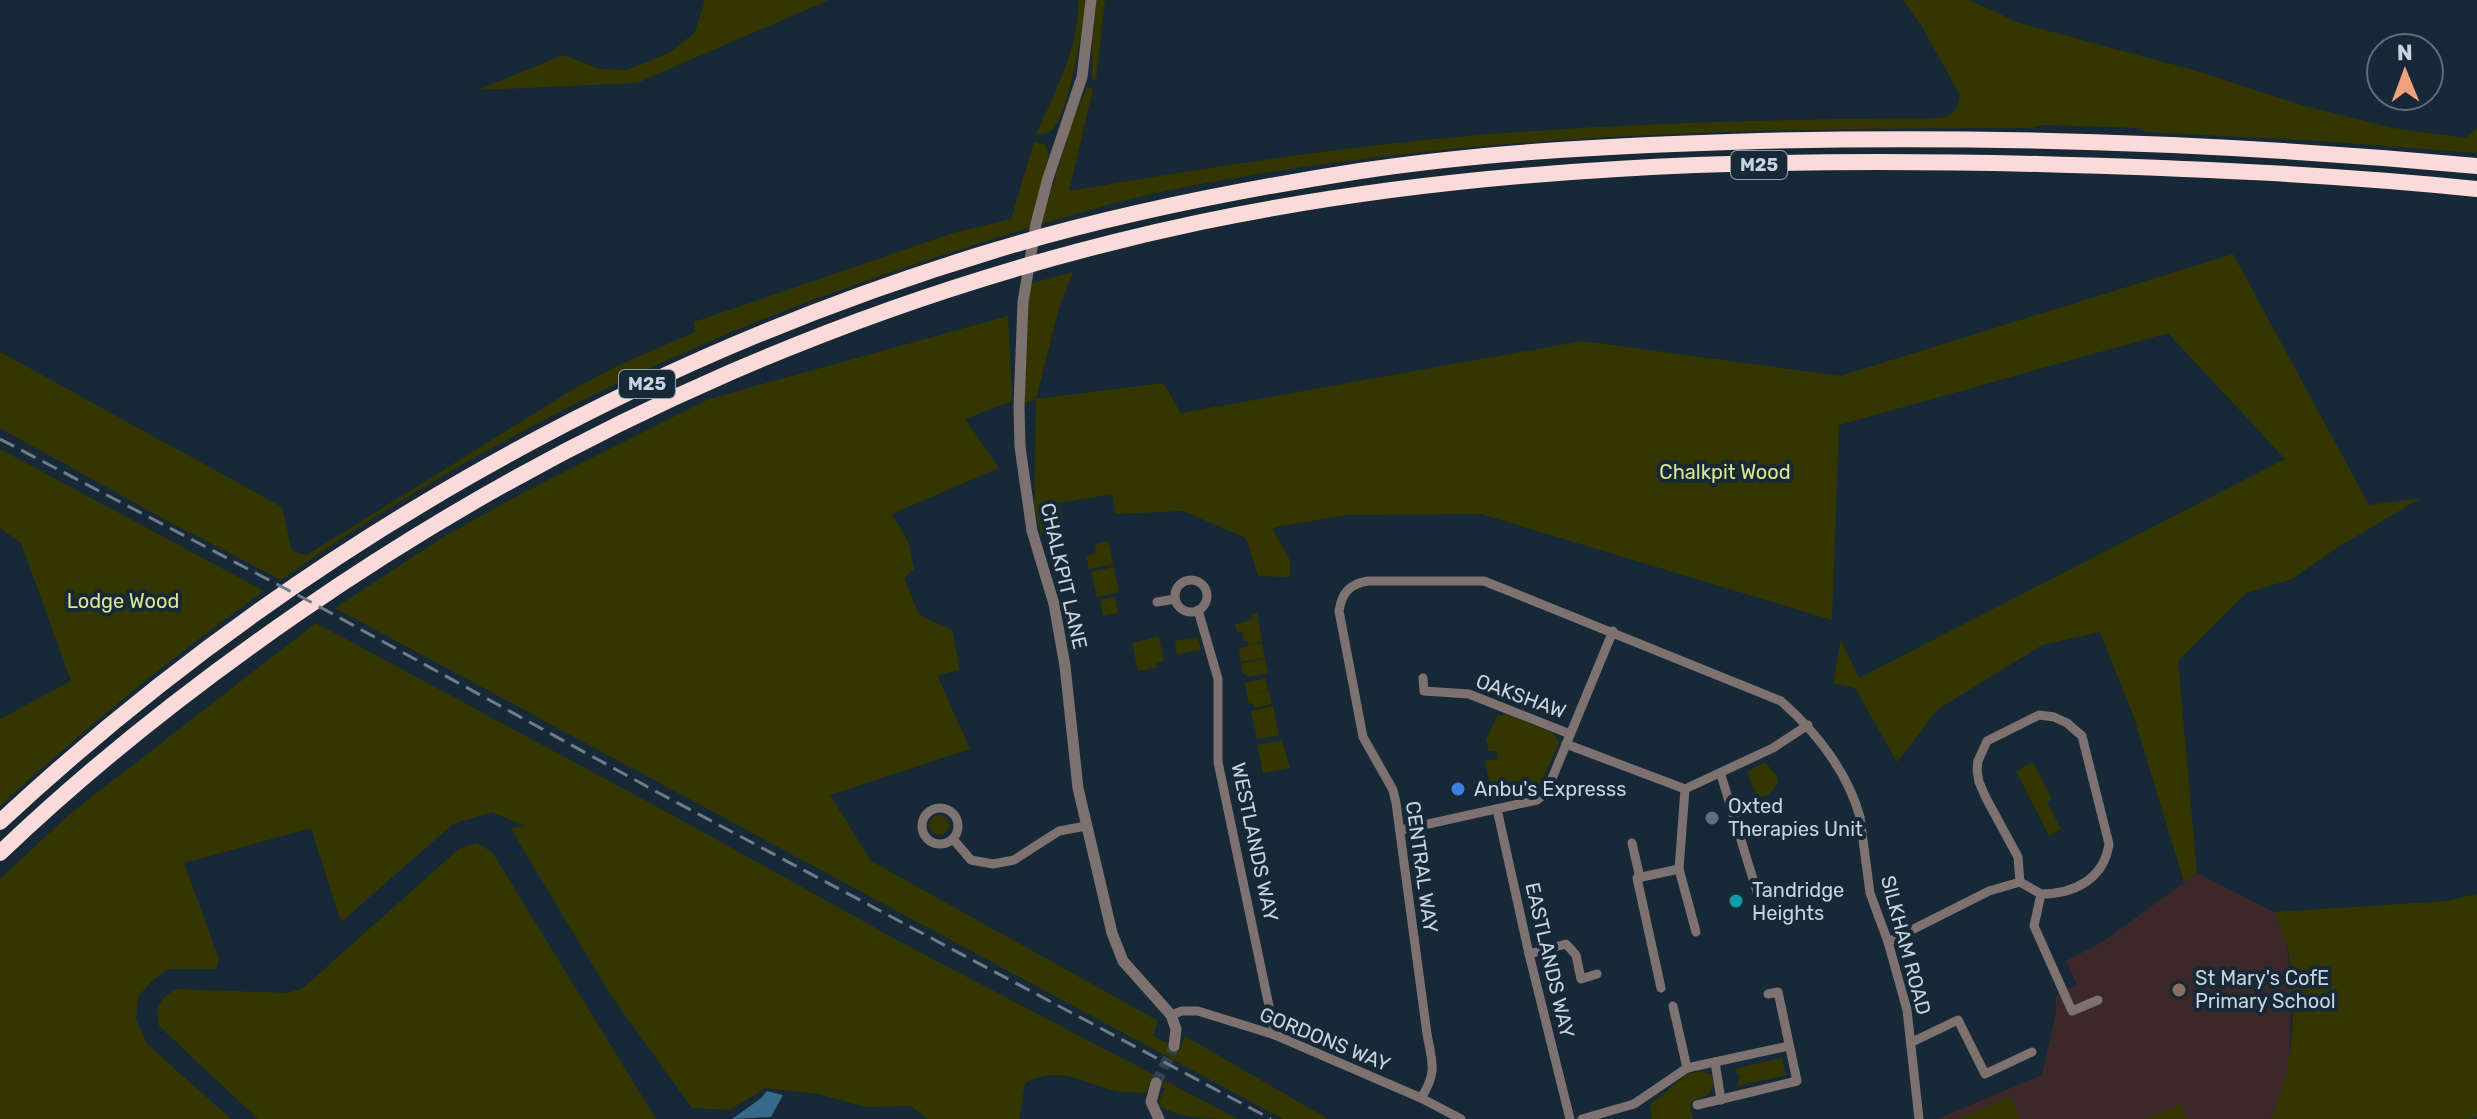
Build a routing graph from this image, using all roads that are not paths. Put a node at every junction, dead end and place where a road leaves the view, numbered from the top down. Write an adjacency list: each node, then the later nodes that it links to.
1 (1091, 0): 15 (street, CHALKPIT LANE)
2 (2477, 166): 14 (highway, M25)
3 (2477, 189): 19 (highway, M25)
4 (1175, 599): 5 (street); 6 (street); 6 (street)
5 (1157, 602)
6 (1198, 610): 34 (street, WESTLANDS WAY)
7 (1613, 631): 9 (street, SILKHAM ROAD); 10 (street); 16 (street, CENTRAL WAY)
8 (1423, 678): 10 (street, OAKSHAW)
9 (1808, 725): 11 (street); 26 (street, SILKHAM ROAD)
10 (1568, 739): 12 (street); 13 (street)
11 (1721, 775): 12 (street); 23 (street)
12 (1685, 789): 20 (street)
13 (1497, 809): 16 (street); 27 (street, EASTLANDS WAY)
14 (0, 822)
15 (1086, 826): 17 (street); 33 (street, CHALKPIT LANE)
16 (1401, 830): 42 (street, CENTRAL WAY)
17 (953, 839): 17 (street)
18 (1632, 843): 21 (street)
19 (0, 853)
20 (1679, 869): 21 (street); 25 (street)
21 (1640, 878): 29 (street)
22 (2020, 882): 24 (street); 24 (street); 26 (street)
23 (1757, 892)
24 (2041, 894): 31 (street)
25 (1696, 932)
26 (1888, 942): 35 (street, SILKHAM ROAD)
27 (1529, 954): 28 (street); 47 (street, EASTLANDS WAY)
28 (1597, 974)
29 (1661, 988)
30 (1768, 994): 37 (street)
31 (2098, 1000)
32 (1673, 1006): 40 (street)
33 (1171, 1015): 34 (street, GORDONS WAY); 36 (street)
34 (1275, 1035): 42 (street, GORDONS WAY)
35 (1912, 1042): 38 (street); 49 (street, SILKHAM ROAD)
36 (1174, 1046)
37 (1789, 1046): 39 (street); 43 (street)
38 (2032, 1052)
39 (1715, 1062): 40 (street); 43 (street)
40 (1687, 1068): 48 (street)
41 (1156, 1083): 45 (street)
42 (1421, 1098): 46 (street, GORDONS WAY)
43 (1721, 1100): 44 (street)
44 (1697, 1105)
45 (1159, 1119)
46 (1461, 1119)
47 (1570, 1119)
48 (1582, 1119)
49 (1919, 1119)

